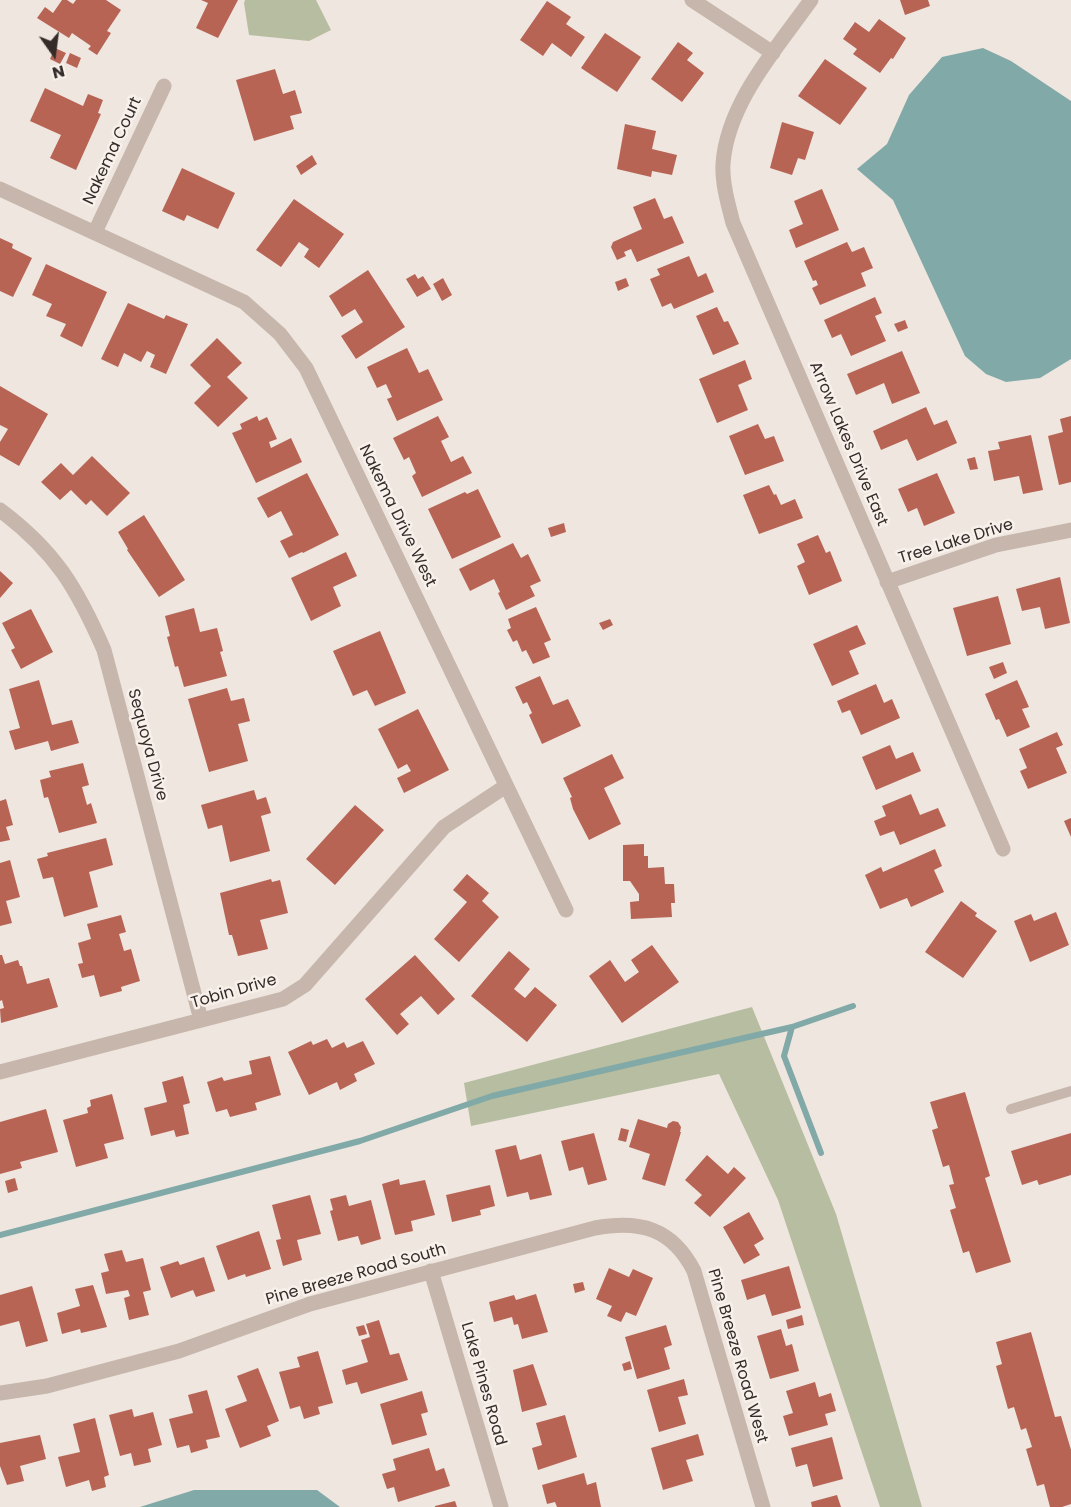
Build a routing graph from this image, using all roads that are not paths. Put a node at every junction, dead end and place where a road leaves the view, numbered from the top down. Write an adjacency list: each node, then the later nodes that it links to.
1 (692, 0): 3 (street)
2 (811, 0): 3 (street, Arrow Lakes Drive East)
3 (773, 53): 9 (street, Arrow Lakes Drive East)
4 (164, 86): 6 (street, Nakema Court)
5 (0, 189): 6 (street, Nakema Drive West)
6 (95, 232): 10 (street, Nakema Drive West)
7 (0, 510): 13 (street, Sequoya Drive)
8 (1071, 530): 9 (street, Tree Lake Drive)
9 (887, 582): 11 (street, Arrow Lakes Drive East)
10 (506, 786): 12 (street, Nakema Drive West); 13 (street, Tobin Drive)
11 (1003, 849)
12 (566, 910)
13 (201, 1020): 14 (street, Tobin Drive)
14 (0, 1072)
15 (1071, 1091): 16 (lane)
16 (1011, 1109)
17 (655, 1230): 18 (street, Pine Breeze Road South); 21 (street, Pine Breeze Road West)
18 (431, 1271): 19 (street, Pine Breeze Road South); 20 (street, Lake Pines Road)
19 (0, 1394)
20 (501, 1507)
21 (763, 1507)

